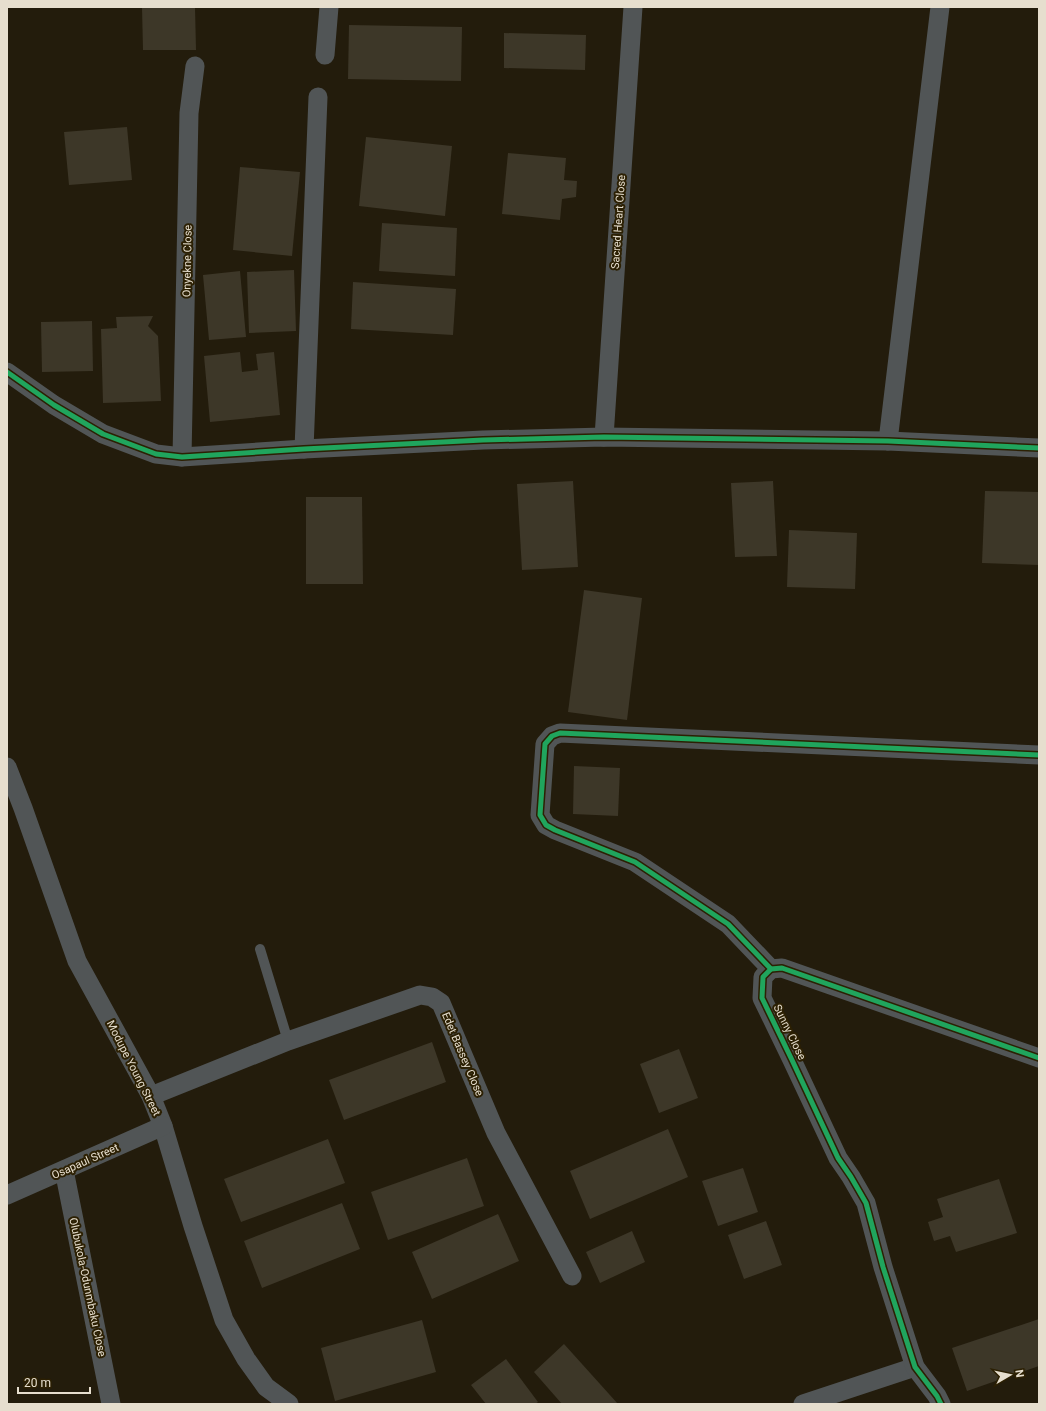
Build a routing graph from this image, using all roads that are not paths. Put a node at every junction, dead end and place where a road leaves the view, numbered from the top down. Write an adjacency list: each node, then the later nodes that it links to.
1 (329, 7): 4 (street)
2 (633, 7): 8 (street, Sacred Heart Close)
3 (940, 7): 9 (street)
4 (325, 55)
5 (195, 66): 12 (street, Onyekne Close)
6 (318, 97): 11 (street)
7 (7, 372): 12 (street)
8 (604, 437): 9 (street); 11 (street)
9 (888, 441): 10 (street)
10 (1039, 448)
11 (304, 449): 12 (street)
12 (182, 457)
13 (1039, 754): 16 (street)
14 (7, 767): 19 (street, Modupe Young Street)
15 (260, 949): 17 (lane)
16 (771, 969): 18 (street); 24 (street, Sunny Close)
17 (288, 1041): 19 (street, Edet Bassey Close); 23 (street, Edet Bassey Close)
18 (1039, 1058)
19 (151, 1096): 20 (street, Modupe Young Street)
20 (163, 1126): 21 (street, Osapaul Street); 26 (street, Modupe Young Street)
21 (64, 1170): 22 (street, Osapaul Street); 25 (street, Olubukola-Odunmbaku Close)
22 (7, 1195)
23 (572, 1276)
24 (915, 1367): 27 (street); 28 (street, Sunny Close)
25 (111, 1404)
26 (288, 1404)
27 (803, 1404)
28 (941, 1404)

